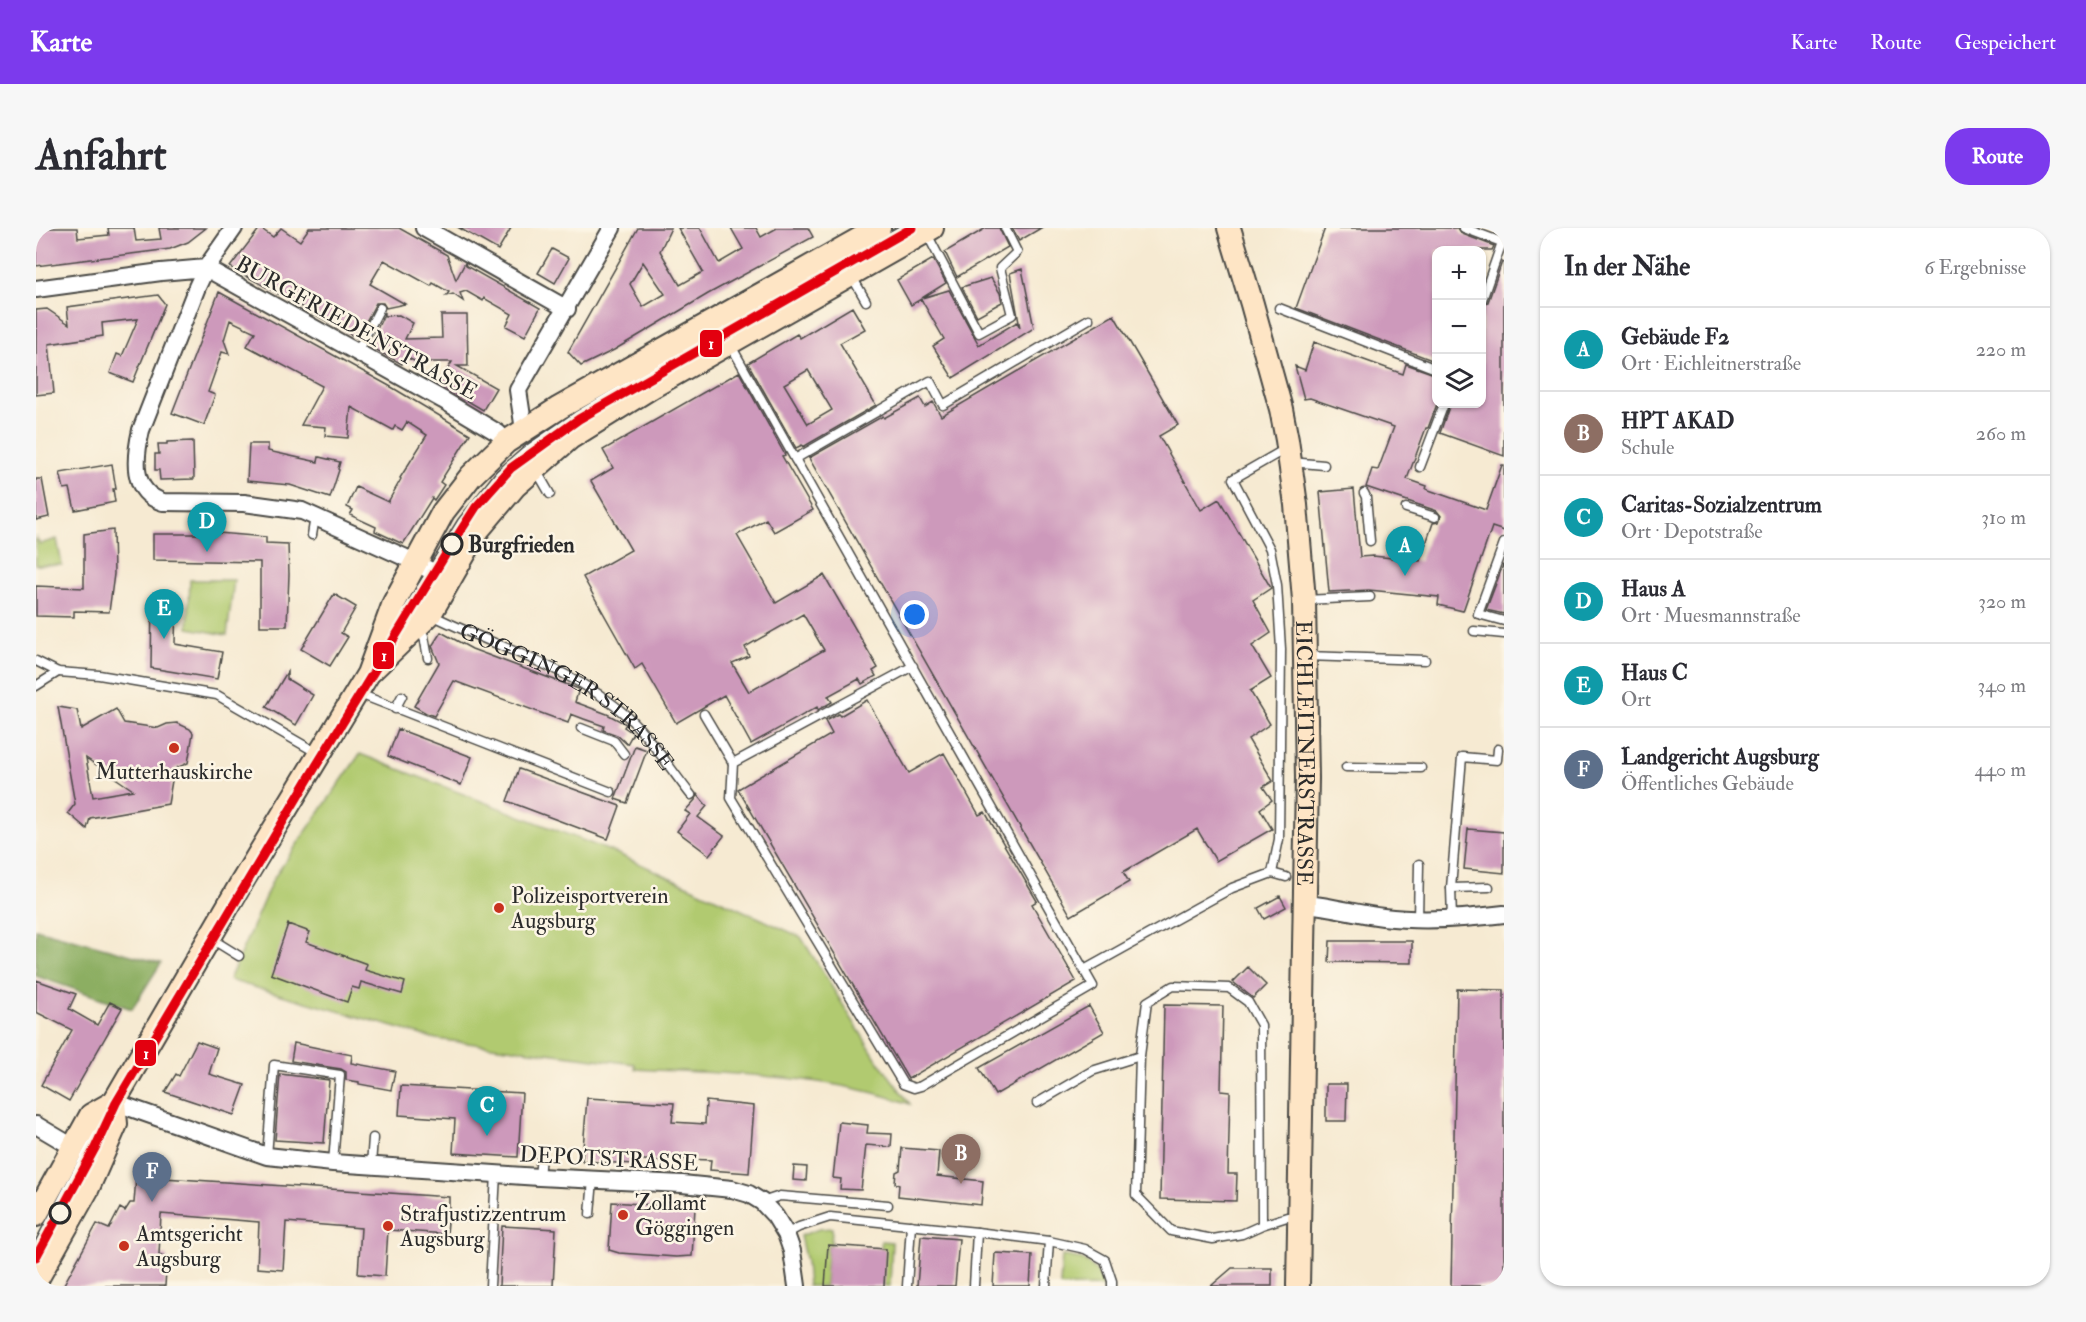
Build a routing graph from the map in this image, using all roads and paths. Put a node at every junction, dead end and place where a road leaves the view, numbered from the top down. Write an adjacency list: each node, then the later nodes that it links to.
1 (234, 228): 10 (street)
2 (424, 228): 17 (street)
3 (612, 228): 17 (street)
4 (879, 228): 23 (main road, GÖGGINGER STRASSE)
5 (1005, 228): 8 (lane)
6 (1229, 228): 24 (main road, EICHLEITNERSTRASSE)
7 (1464, 228): 9 (lane)
8 (921, 229): 11 (main road, GÖGGINGER STRASSE); 37 (lane)
9 (1503, 243): 13 (lane)
10 (206, 268): 12 (street, BURGFRIEDENSTRASSE); 20 (street, BURGFRIEDENSTRASSE); 32 (street)
11 (850, 273): 14 (lane); 19 (main road, GÖGGINGER STRASSE)
12 (36, 289)
13 (1486, 289)
14 (866, 301)
15 (380, 308): 20 (lane)
16 (1279, 308): 21 (lane)
17 (567, 309): 23 (street)
18 (1089, 319): 25 (lane)
19 (730, 343): 25 (lane); 27 (main road, GÖGGINGER STRASSE)
20 (357, 352): 23 (street, BURGFRIEDENSTRASSE)
21 (1432, 367)
22 (1442, 408): 28 (lane)
23 (515, 436): 37 (main road, GÖGGINGER STRASSE)
24 (1289, 455): 26 (lane); 39 (main road, EICHLEITNERSTRASSE); 65 (lane)
25 (795, 459): 48 (lane)
26 (1324, 465)
27 (535, 467): 30 (lane); 37 (main road, GÖGGINGER STRASSE)
28 (1420, 467)
29 (1364, 493): 35 (lane)
30 (550, 494)
31 (1406, 508): 33 (lane)
32 (315, 517): 34 (lane); 37 (street)
33 (1435, 517)
34 (312, 536)
35 (1370, 541)
36 (1504, 543): 41 (lane)
37 (432, 571): 40 (main road, GÖGGINGER STRASSE); 50 (main road, GÖGGINGER STRASSE)
38 (1370, 597): 39 (lane)
39 (1304, 600): 44 (main road, EICHLEITNERSTRASSE)
40 (424, 620): 45 (lane); 50 (main road, GÖGGINGER STRASSE); 63 (lane, GÖGGINGER STRASSE)
41 (1504, 621)
42 (1474, 631): 43 (lane)
43 (1504, 634)
44 (1306, 656): 46 (lane); 69 (main road, EICHLEITNERSTRASSE)
45 (428, 658)
46 (1425, 660)
47 (36, 661): 49 (lane)
48 (913, 666): 59 (lane); 75 (lane)
49 (58, 672): 51 (lane); 57 (lane)
50 (362, 683): 53 (lane); 57 (main road, GÖGGINGER STRASSE)
51 (36, 686)
52 (402, 696): 53 (lane)
53 (395, 709): 62 (lane)
54 (704, 714): 59 (lane)
55 (581, 728): 58 (lane)
56 (1498, 749): 68 (lane)
57 (319, 754): 73 (main road, GÖGGINGER STRASSE)
58 (624, 754)
59 (733, 763): 75 (lane)
60 (1346, 767): 61 (lane)
61 (1421, 768)
62 (611, 792)
63 (691, 795)
64 (1419, 864): 71 (lane)
65 (1272, 873): 66 (lane); 75 (lane)
66 (1286, 877)
67 (1489, 887): 68 (lane)
68 (1451, 888): 72 (lane)
69 (1305, 904): 71 (street); 94 (main road, EICHLEITNERSTRASSE)
70 (1504, 914): 72 (street)
71 (1418, 920): 72 (street)
72 (1452, 920)
73 (209, 938): 74 (lane); 77 (main road, GÖGGINGER STRASSE)
74 (239, 956)
75 (1084, 970)
76 (1140, 1056): 78 (lane); 97 (lane); 97 (lane)
77 (114, 1102): 81 (main road, GÖGGINGER STRASSE); 82 (street, DEPOTSTRASSE); 101 (lane); 102 (main road, GÖGGINGER STRASSE)
78 (1037, 1103)
79 (36, 1125): 81 (street)
80 (373, 1138): 85 (lane)
81 (73, 1146): 92 (main road, GÖGGINGER STRASSE)
82 (267, 1156): 84 (street, DEPOTSTRASSE); 84 (lane)
83 (541, 1156): 87 (lane)
84 (333, 1163): 85 (street, DEPOTSTRASSE)
85 (371, 1165): 86 (street, DEPOTSTRASSE)
86 (496, 1174): 87 (street, DEPOTSTRASSE); 95 (lane)
87 (539, 1177): 88 (street, DEPOTSTRASSE)
88 (592, 1180): 89 (street, DEPOTSTRASSE); 91 (lane)
89 (762, 1202): 90 (lane); 99 (street, DEPOTSTRASSE)
90 (888, 1204)
91 (590, 1214)
92 (36, 1215)
93 (447, 1215): 95 (lane)
94 (1299, 1217): 97 (lane); 109 (main road, EICHLEITNERSTRASSE)
95 (494, 1218): 103 (lane)
96 (911, 1225): 98 (lane); 99 (lane); 105 (lane)
97 (1262, 1225)
98 (977, 1232): 100 (lane); 106 (lane)
99 (786, 1234): 104 (street, DEPOTSTRASSE)
100 (1049, 1241): 107 (lane); 108 (lane)
101 (36, 1250)
102 (36, 1281)
103 (490, 1286)
104 (797, 1286)
105 (907, 1286)
106 (974, 1286)
107 (1046, 1286)
108 (1112, 1286)
109 (1298, 1286)

